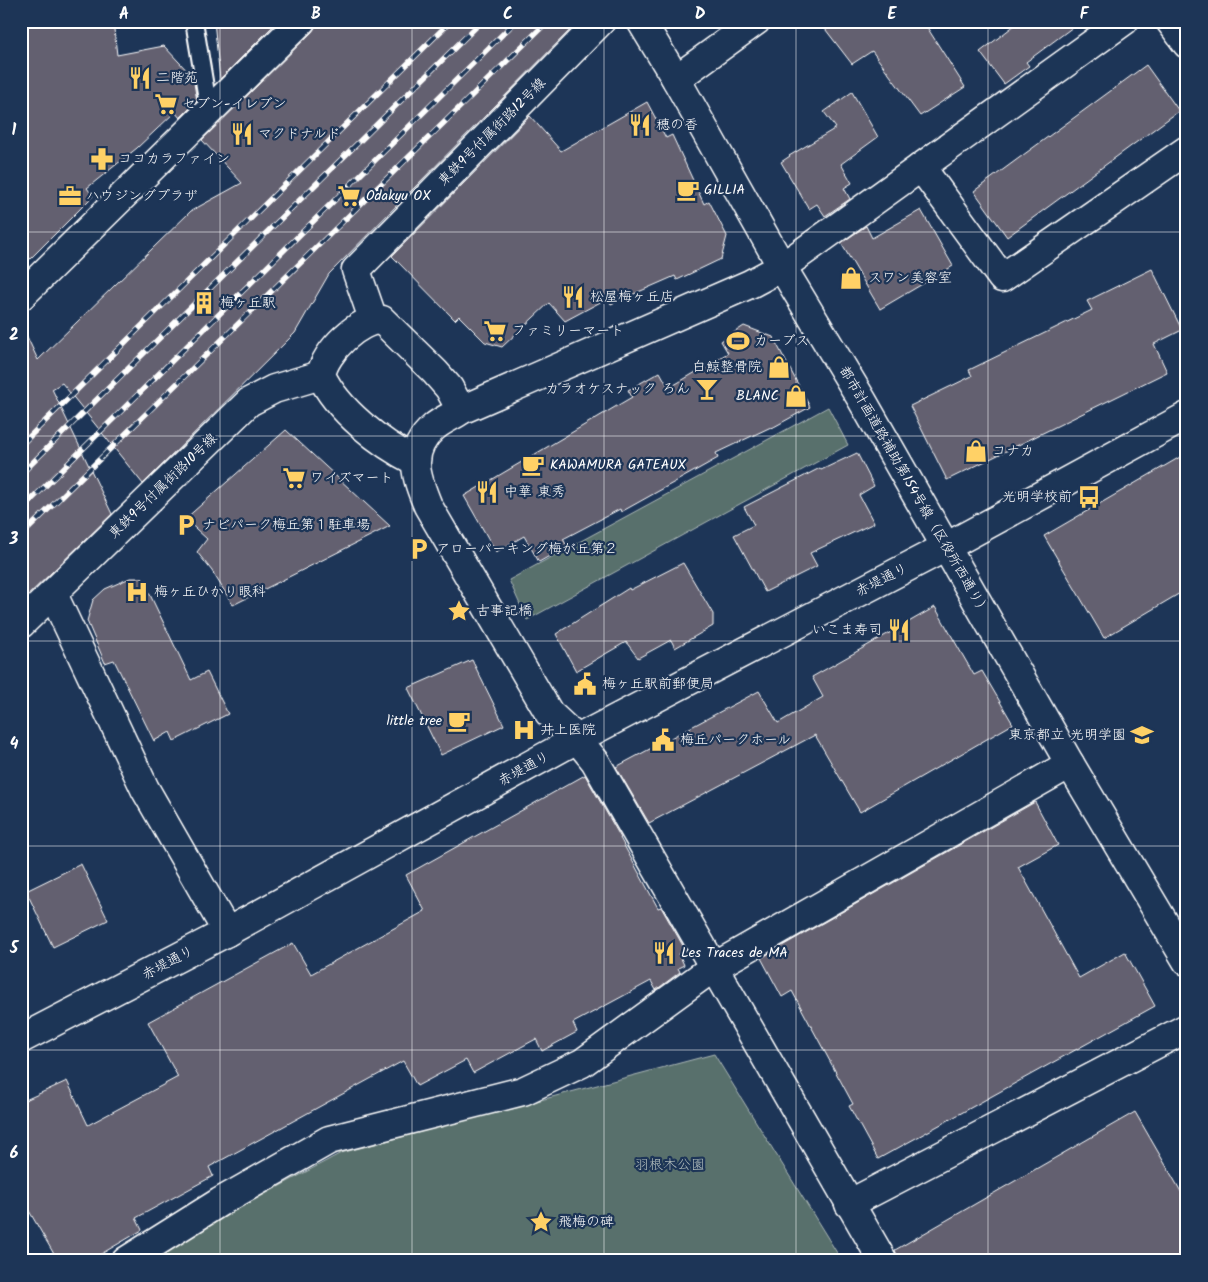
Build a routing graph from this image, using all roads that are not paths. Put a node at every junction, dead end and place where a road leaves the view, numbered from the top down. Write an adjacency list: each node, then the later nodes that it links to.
1 (194, 21): 10 (lane)
2 (301, 21): 10 (street)
3 (601, 21): 15 (street, 東鉄9号付属街路12号線)
4 (641, 21): 9 (street, 都市計画道路補助第154号線（区役所西通り）)
5 (756, 21): 9 (street)
6 (1124, 21): 12 (street)
7 (1170, 21): 8 (street)
8 (1187, 44)
9 (676, 79): 13 (street, 都市計画道路補助第154号線（区役所西通り）)
10 (209, 111): 14 (street)
11 (1187, 150): 12 (street)
12 (921, 167): 13 (street)
13 (782, 267): 17 (street); 20 (street, 都市計画道路補助第154号線（区役所西通り）)
14 (21, 296)
15 (373, 320): 16 (street); 17 (street)
16 (321, 375): 19 (street); 21 (street, 東鉄9号付属街路10号線)
17 (461, 410): 19 (street)
18 (1187, 416): 20 (street, 赤堤通り)
19 (415, 461): 23 (street)
20 (946, 548): 23 (street, 赤堤通り); 24 (street, 都市計画道路補助第154号線（区役所西通り）)
21 (53, 594): 22 (street, 東鉄9号付属街路10号線); 25 (street)
22 (21, 624)
23 (577, 739): 25 (street, 赤堤通り); 27 (street)
24 (1070, 764): 26 (street, 都市計画道路補助第154号線（区役所西通り）); 27 (street)
25 (227, 932): 29 (street, 赤堤通り)
26 (1187, 961)
27 (714, 967): 30 (street); 31 (street)
28 (1187, 1028): 30 (street)
29 (21, 1039)
30 (849, 1204): 32 (street)
31 (126, 1261)
32 (883, 1261)

